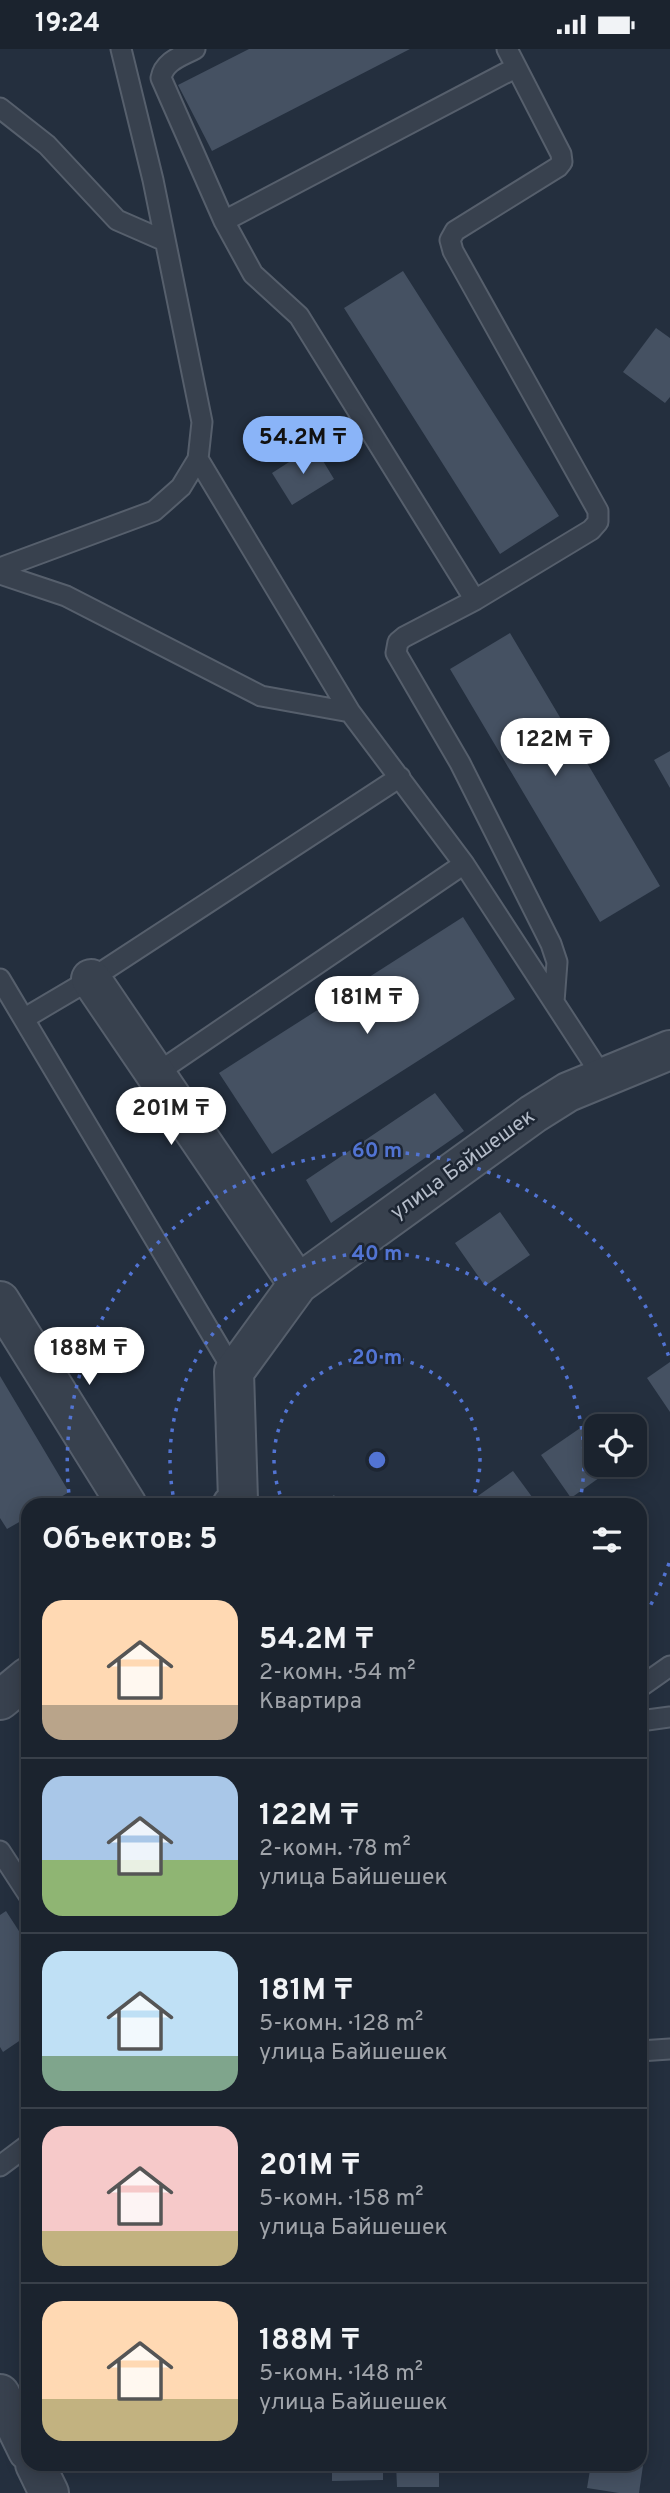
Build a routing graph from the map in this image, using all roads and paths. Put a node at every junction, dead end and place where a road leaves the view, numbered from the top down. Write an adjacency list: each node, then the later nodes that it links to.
1 (121, 49): 7 (lane)
2 (195, 49): 6 (lane)
3 (507, 49): 4 (lane)
4 (515, 68): 6 (lane); 10 (lane)
5 (0, 108): 7 (lane)
6 (224, 221): 10 (lane)
7 (165, 241): 8 (lane)
8 (198, 459): 9 (lane); 11 (lane)
9 (0, 571): 11 (lane)
10 (475, 600): 16 (lane)
11 (350, 712): 12 (lane)
12 (400, 777): 13 (lane); 14 (lane)
13 (464, 864): 16 (lane); 19 (lane)
14 (91, 978): 17 (lane); 19 (street)
15 (0, 979): 17 (lane)
16 (554, 1002): 20 (lane)
17 (25, 1018): 23 (lane)
18 (670, 1050): 20 (street, улица Байшешек)
19 (157, 1073): 21 (street)
20 (602, 1076): 21 (street, улица Байшешек)
21 (298, 1284): 23 (street, улица Байшешек)
22 (0, 1301): 24 (street)
23 (234, 1372): 25 (street)
24 (123, 1498)
25 (238, 1498)
26 (670, 1665): 28 (lane)
27 (21, 1683): 29 (street)
28 (647, 1683)
29 (0, 1700)
30 (670, 1717): 31 (lane)
31 (647, 1720)
32 (0, 1851): 33 (lane)
33 (21, 1882)
34 (670, 2049): 35 (lane)
35 (647, 2051)
36 (21, 2150): 37 (lane)
37 (0, 2166)
38 (0, 2393): 39 (street)
39 (21, 2436)
40 (38, 2471): 41 (street)
41 (49, 2493)

